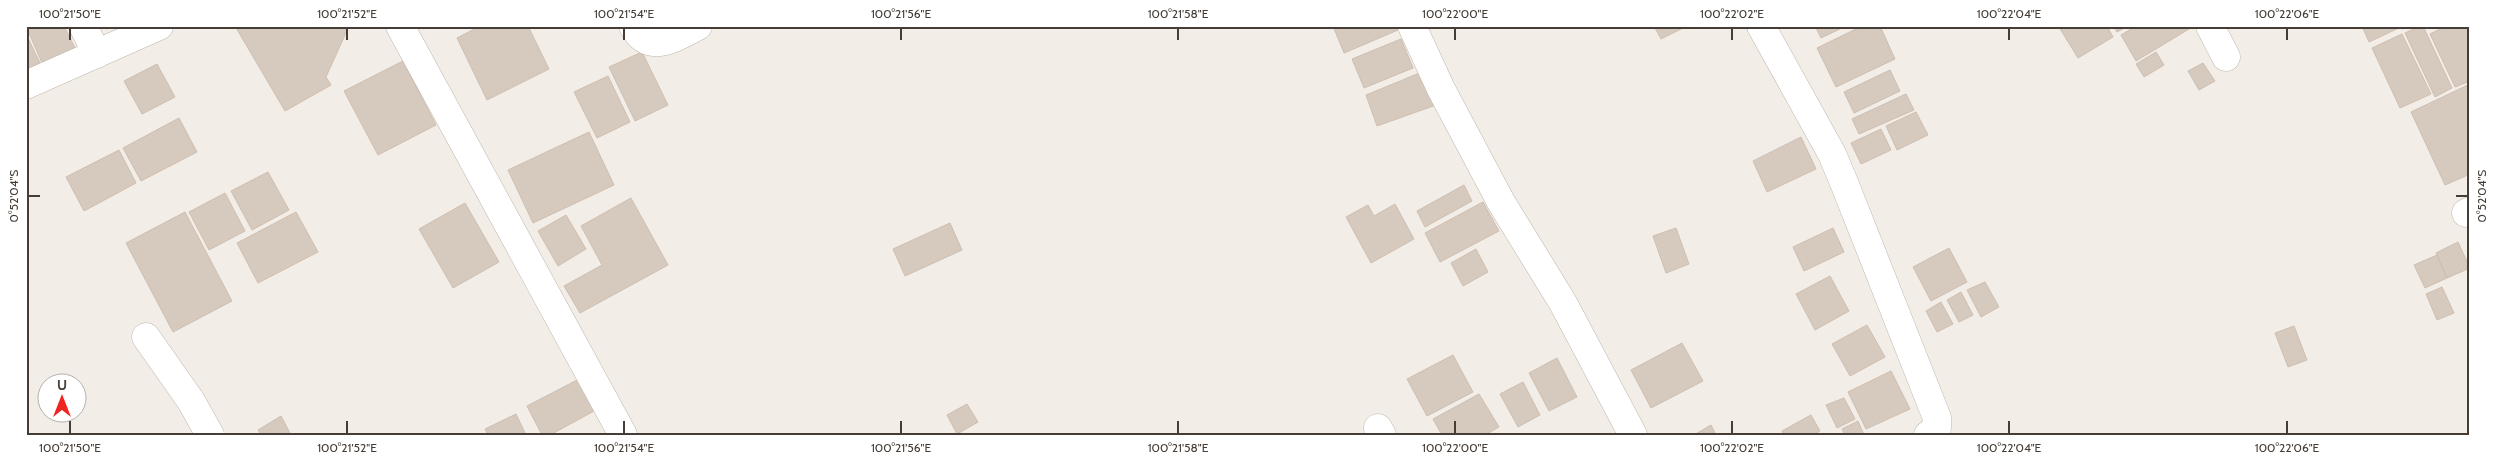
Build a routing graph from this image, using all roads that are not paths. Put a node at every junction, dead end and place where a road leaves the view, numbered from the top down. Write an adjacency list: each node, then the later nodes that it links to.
1 (83, 26): 9 (street)
2 (159, 26): 9 (street)
3 (400, 26): 14 (street)
4 (633, 26): 5 (street)
5 (698, 26)
6 (1412, 26): 15 (street)
7 (1761, 26): 16 (street)
8 (2210, 26): 10 (street)
9 (96, 54): 11 (street)
10 (2226, 57)
11 (26, 85)
12 (146, 337): 13 (street)
13 (210, 435)
14 (623, 435)
15 (1634, 435)
16 (1928, 435)

